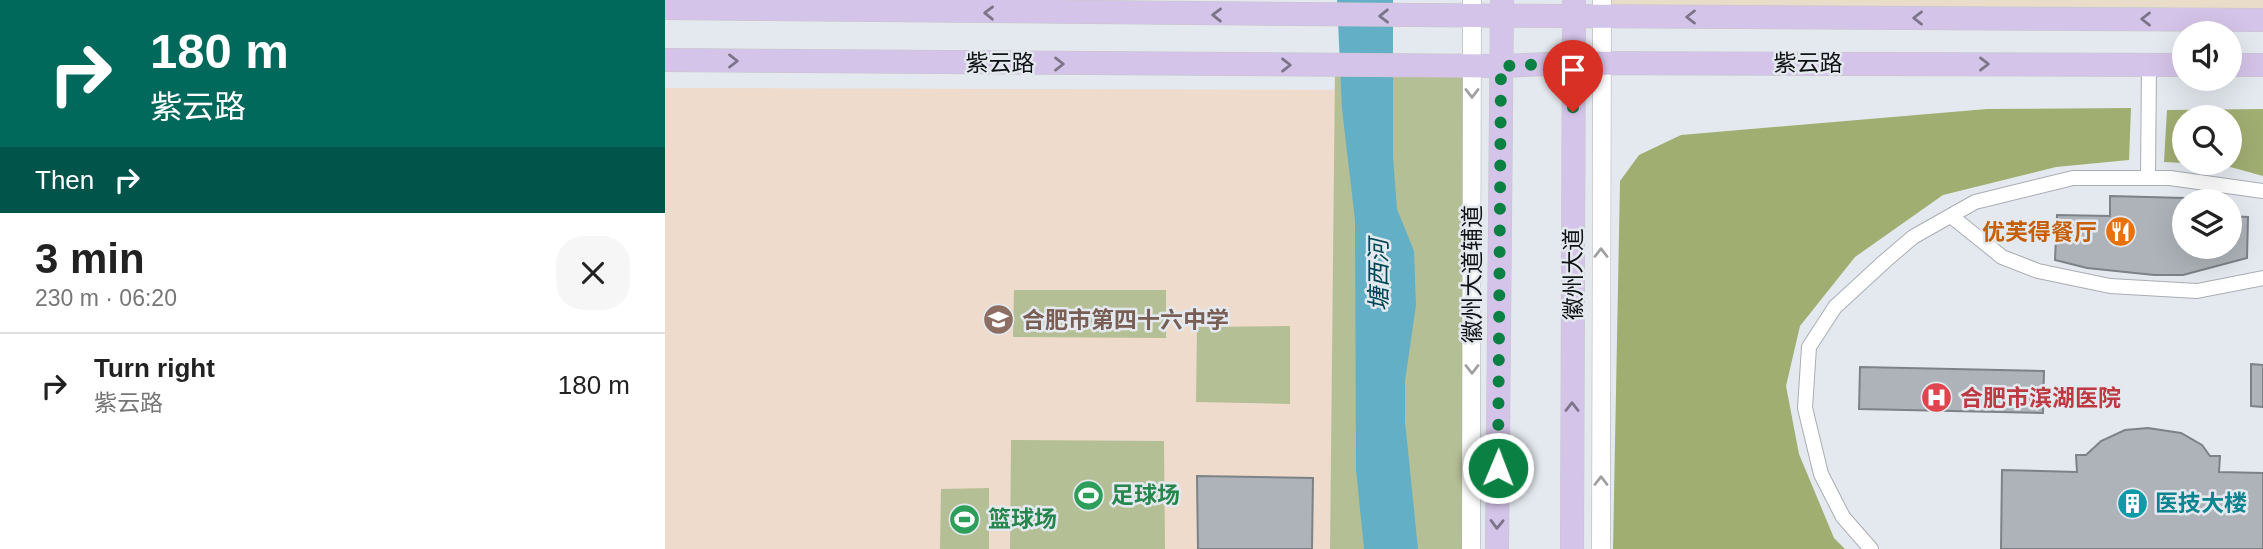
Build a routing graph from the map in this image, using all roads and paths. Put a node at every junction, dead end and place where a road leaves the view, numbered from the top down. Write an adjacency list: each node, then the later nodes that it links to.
1 (1502, 7): 2 (main road, 紫云路); 3 (main road, 紫云路); 15 (main road)
2 (1472, 8): 5 (main road, 紫云路, one-way to 5); 10 (street, 徽州大道辅道)
3 (1574, 8): 4 (main road, 紫云路); 8 (main road, 徽州大道)
4 (1602, 8): 6 (main road, 紫云路, one-way to 4); 9 (street)
5 (665, 9)
6 (2263, 20)
7 (665, 60): 10 (main road, 紫云路, one-way to 10)
8 (1573, 63): 9 (main road, 紫云路); 15 (main road, 紫云路); 22 (main road, 徽州大道, one-way to 8)
9 (1601, 63): 11 (main road, 紫云路, one-way to 11); 23 (street, one-way to 9)
10 (1472, 65): 15 (main road, 紫云路); 20 (street, 徽州大道辅道, one-way to 20)
11 (2149, 65): 12 (main road, 紫云路); 16 (street)
12 (2172, 65)
13 (2242, 65): 14 (main road)
14 (2263, 65)
15 (1501, 66): 21 (main road, one-way to 21)
16 (2148, 178): 17 (street); 18 (street)
17 (2263, 191)
18 (1951, 216): 19 (street); 24 (street)
19 (2263, 278)
20 (1471, 549)
21 (1497, 549)
22 (1572, 549)
23 (1601, 549)
24 (1871, 549)

